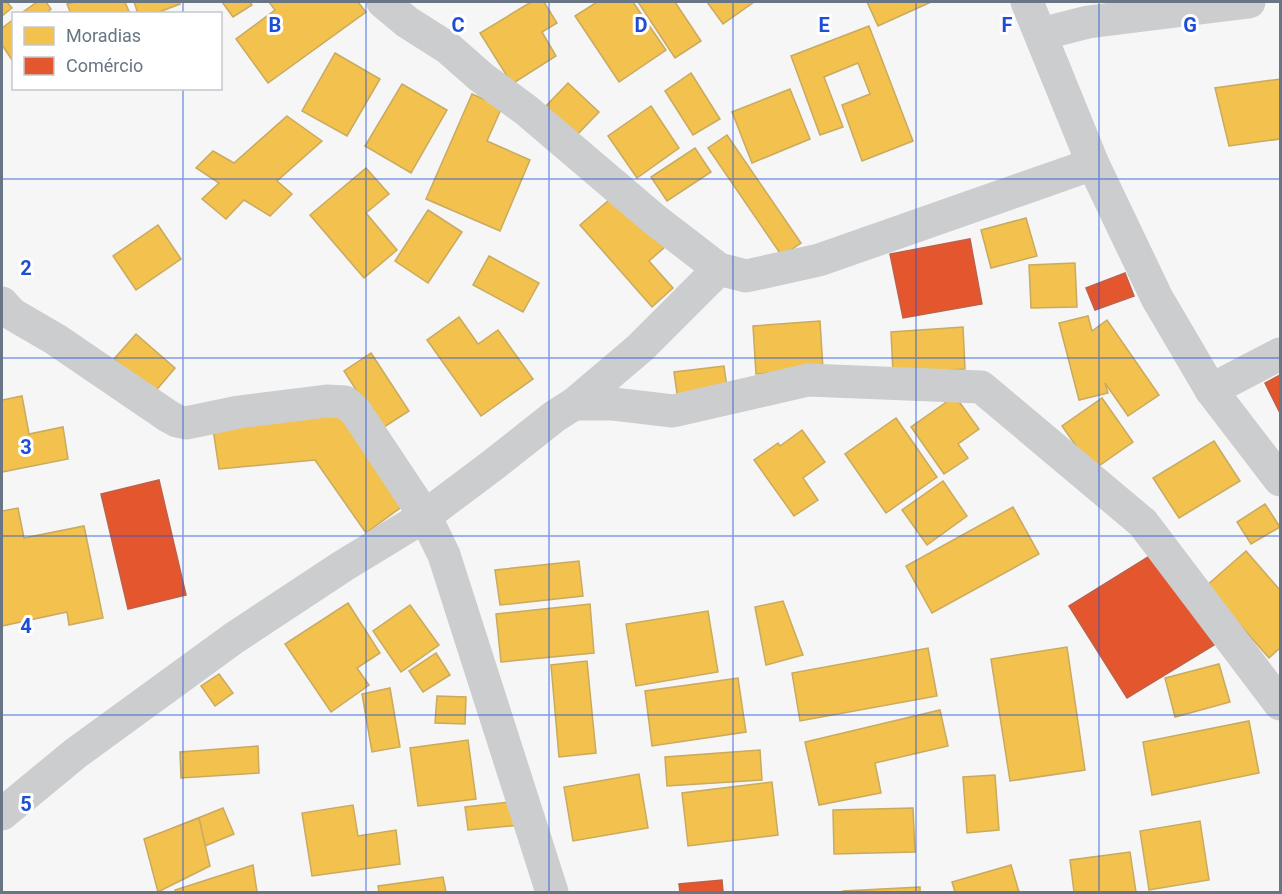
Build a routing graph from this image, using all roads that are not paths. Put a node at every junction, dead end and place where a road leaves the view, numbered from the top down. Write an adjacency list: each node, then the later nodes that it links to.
1 (383, 2): 7 (street)
2 (1027, 2): 5 (street)
3 (1249, 2): 4 (street)
4 (1087, 12): 5 (street)
5 (1041, 34): 6 (street)
6 (1093, 164): 7 (street); 10 (street)
7 (719, 269): 11 (street)
8 (5, 311): 13 (street)
9 (1281, 354): 10 (street)
10 (1211, 390): 12 (street)
11 (574, 404): 13 (street); 14 (street)
12 (1281, 480)
13 (425, 516): 15 (street); 16 (street)
14 (1281, 704)
15 (2, 814)
16 (552, 892)

